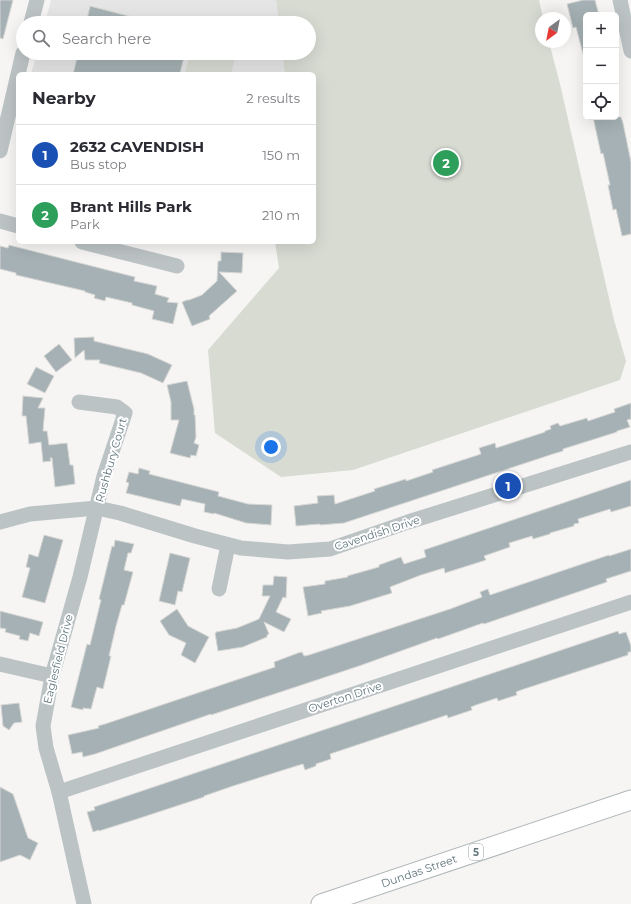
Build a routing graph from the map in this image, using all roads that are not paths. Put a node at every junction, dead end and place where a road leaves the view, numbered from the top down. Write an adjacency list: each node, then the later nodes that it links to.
1 (37, 0): 3 (street)
2 (620, 0): 4 (street)
3 (33, 16)
4 (631, 51)
5 (21, 60): 6 (street)
6 (19, 72)
7 (16, 83): 8 (street)
8 (0, 151)
9 (0, 221): 10 (street)
10 (16, 225)
11 (90, 244): 12 (street)
12 (177, 266)
13 (79, 402): 15 (street, Rushbury Court)
14 (631, 452): 17 (street, Cavendish Drive)
15 (97, 508): 16 (street, Cavendish Drive); 17 (street, Cavendish Drive); 21 (street, Eaglesfield Drive)
16 (0, 522)
17 (228, 545): 18 (street)
18 (219, 589)
19 (631, 602): 22 (street, Overton Drive)
20 (0, 664): 21 (street)
21 (52, 676): 22 (street, Eaglesfield Drive)
22 (59, 792): 24 (street, Eaglesfield Drive)
23 (631, 800): 25 (main road, Dundas Street / 5)
24 (84, 904)
25 (321, 904)

